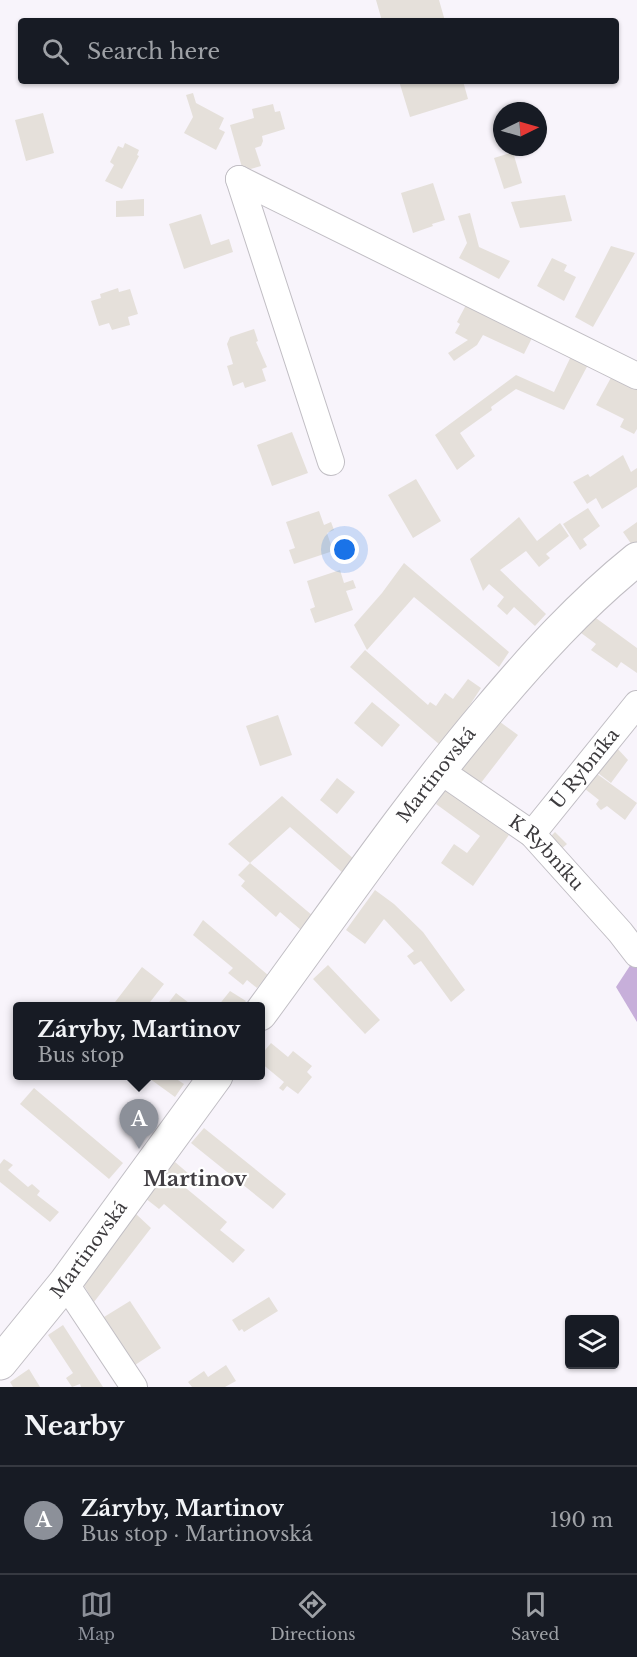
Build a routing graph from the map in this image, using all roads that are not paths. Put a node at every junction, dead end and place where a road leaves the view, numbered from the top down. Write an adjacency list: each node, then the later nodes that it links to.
1 (637, 376): 2 (street)
2 (331, 462)
3 (637, 560): 5 (street, Martinovská)
4 (637, 705): 6 (street, U Rybníka)
5 (439, 770): 6 (street, K Rybníku); 8 (street, Martinovská)
6 (532, 834): 7 (street, K Rybníku)
7 (637, 954)
8 (265, 1009)
9 (213, 1080): 10 (street, Martinovská)
10 (64, 1283): 11 (street, Martinovská); 12 (street)
11 (0, 1363)
12 (134, 1387)

